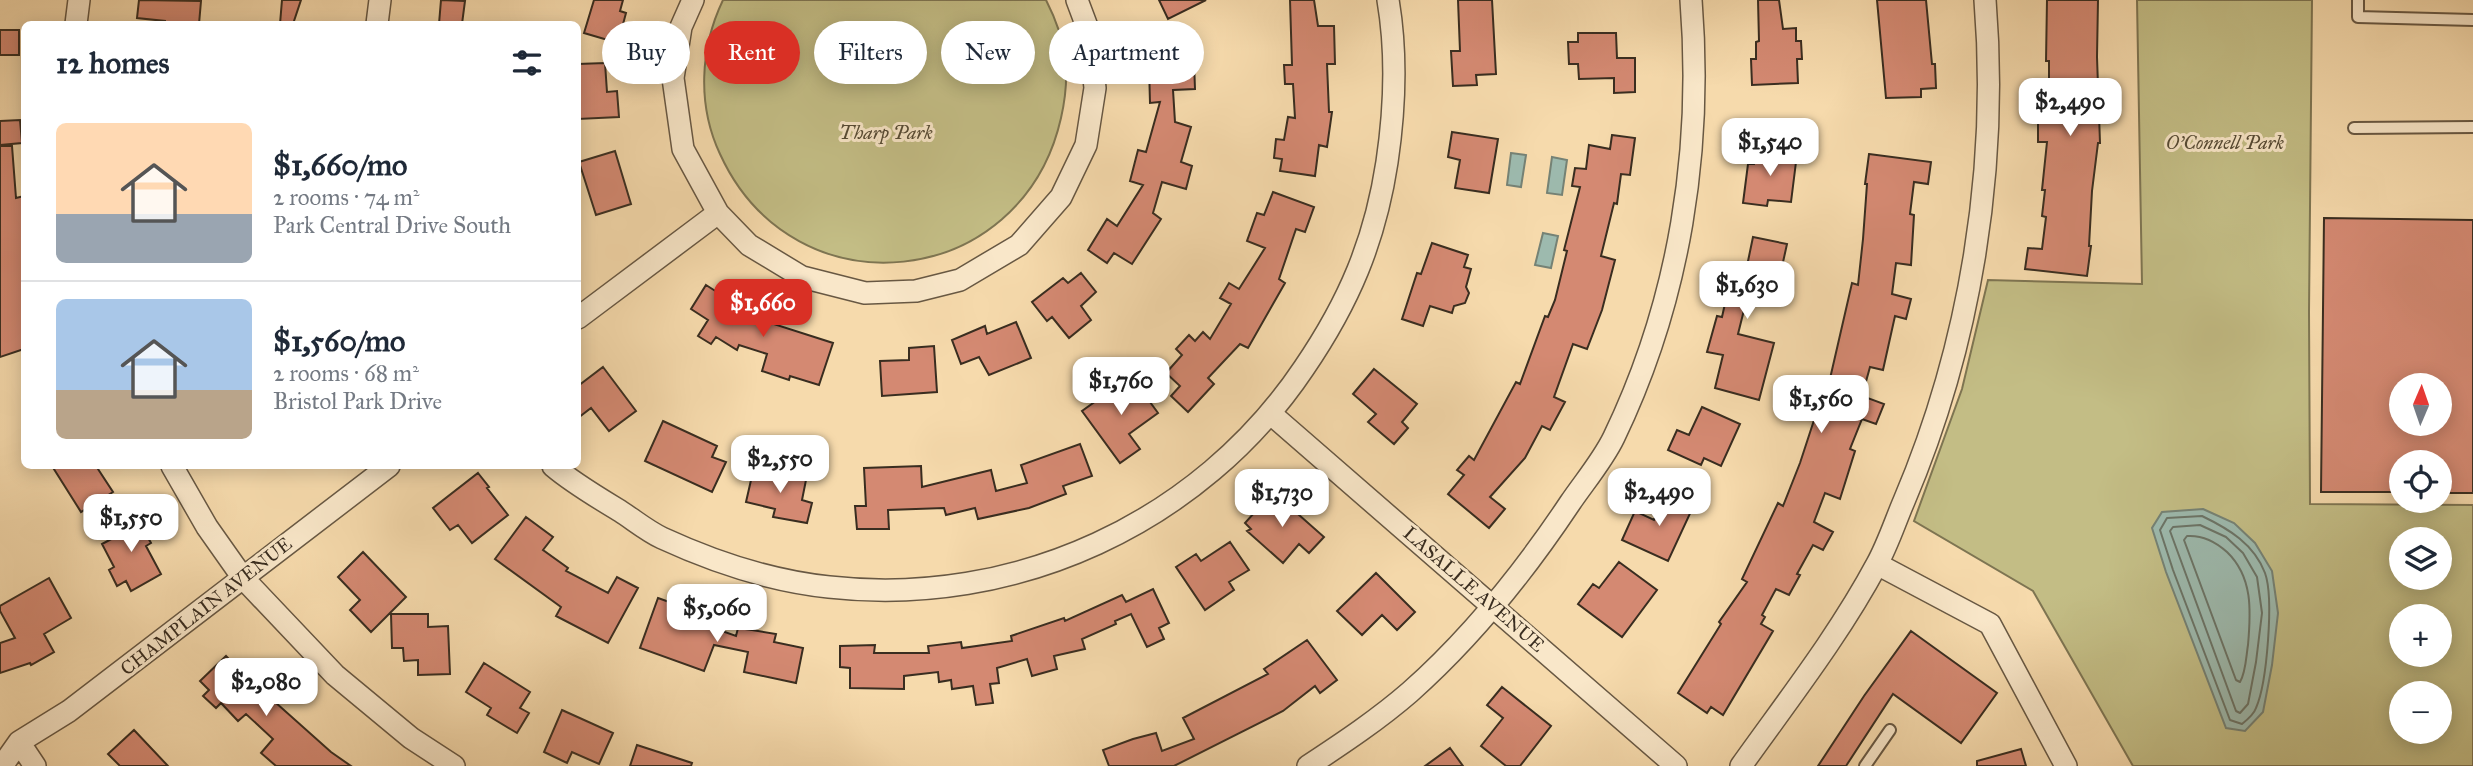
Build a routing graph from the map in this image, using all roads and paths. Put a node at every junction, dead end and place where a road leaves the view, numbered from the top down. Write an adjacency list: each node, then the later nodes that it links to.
1 (79, 0): 10 (street)
2 (380, 0): 11 (street)
3 (692, 0): 14 (street)
4 (1077, 0): 14 (street)
5 (1388, 0): 16 (street)
6 (1691, 0): 22 (street)
7 (1985, 0): 20 (street)
8 (2358, 0): 9 (lane)
9 (2473, 20)
10 (76, 21)
11 (377, 21)
12 (2473, 127): 13 (lane)
13 (2354, 128)
14 (718, 213): 15 (street)
15 (581, 316)
16 (1271, 414): 19 (street); 22 (street, LASALLE AVENUE)
17 (174, 469): 21 (street)
18 (385, 469): 21 (street, CHAMPLAIN AVENUE)
19 (557, 469)
20 (1877, 564): 30 (street); 32 (street)
21 (243, 578): 24 (street, CHAMPLAIN AVENUE); 27 (street)
22 (1494, 607): 28 (street); 29 (street, LASALLE AVENUE)
23 (1890, 730): 31 (lane)
24 (10, 742): 25 (street, CHAMPLAIN AVENUE); 26 (street)
25 (2, 766)
26 (35, 766)
27 (454, 766)
28 (1308, 766)
29 (1676, 766)
30 (1741, 766)
31 (1865, 766)
32 (2066, 766)

